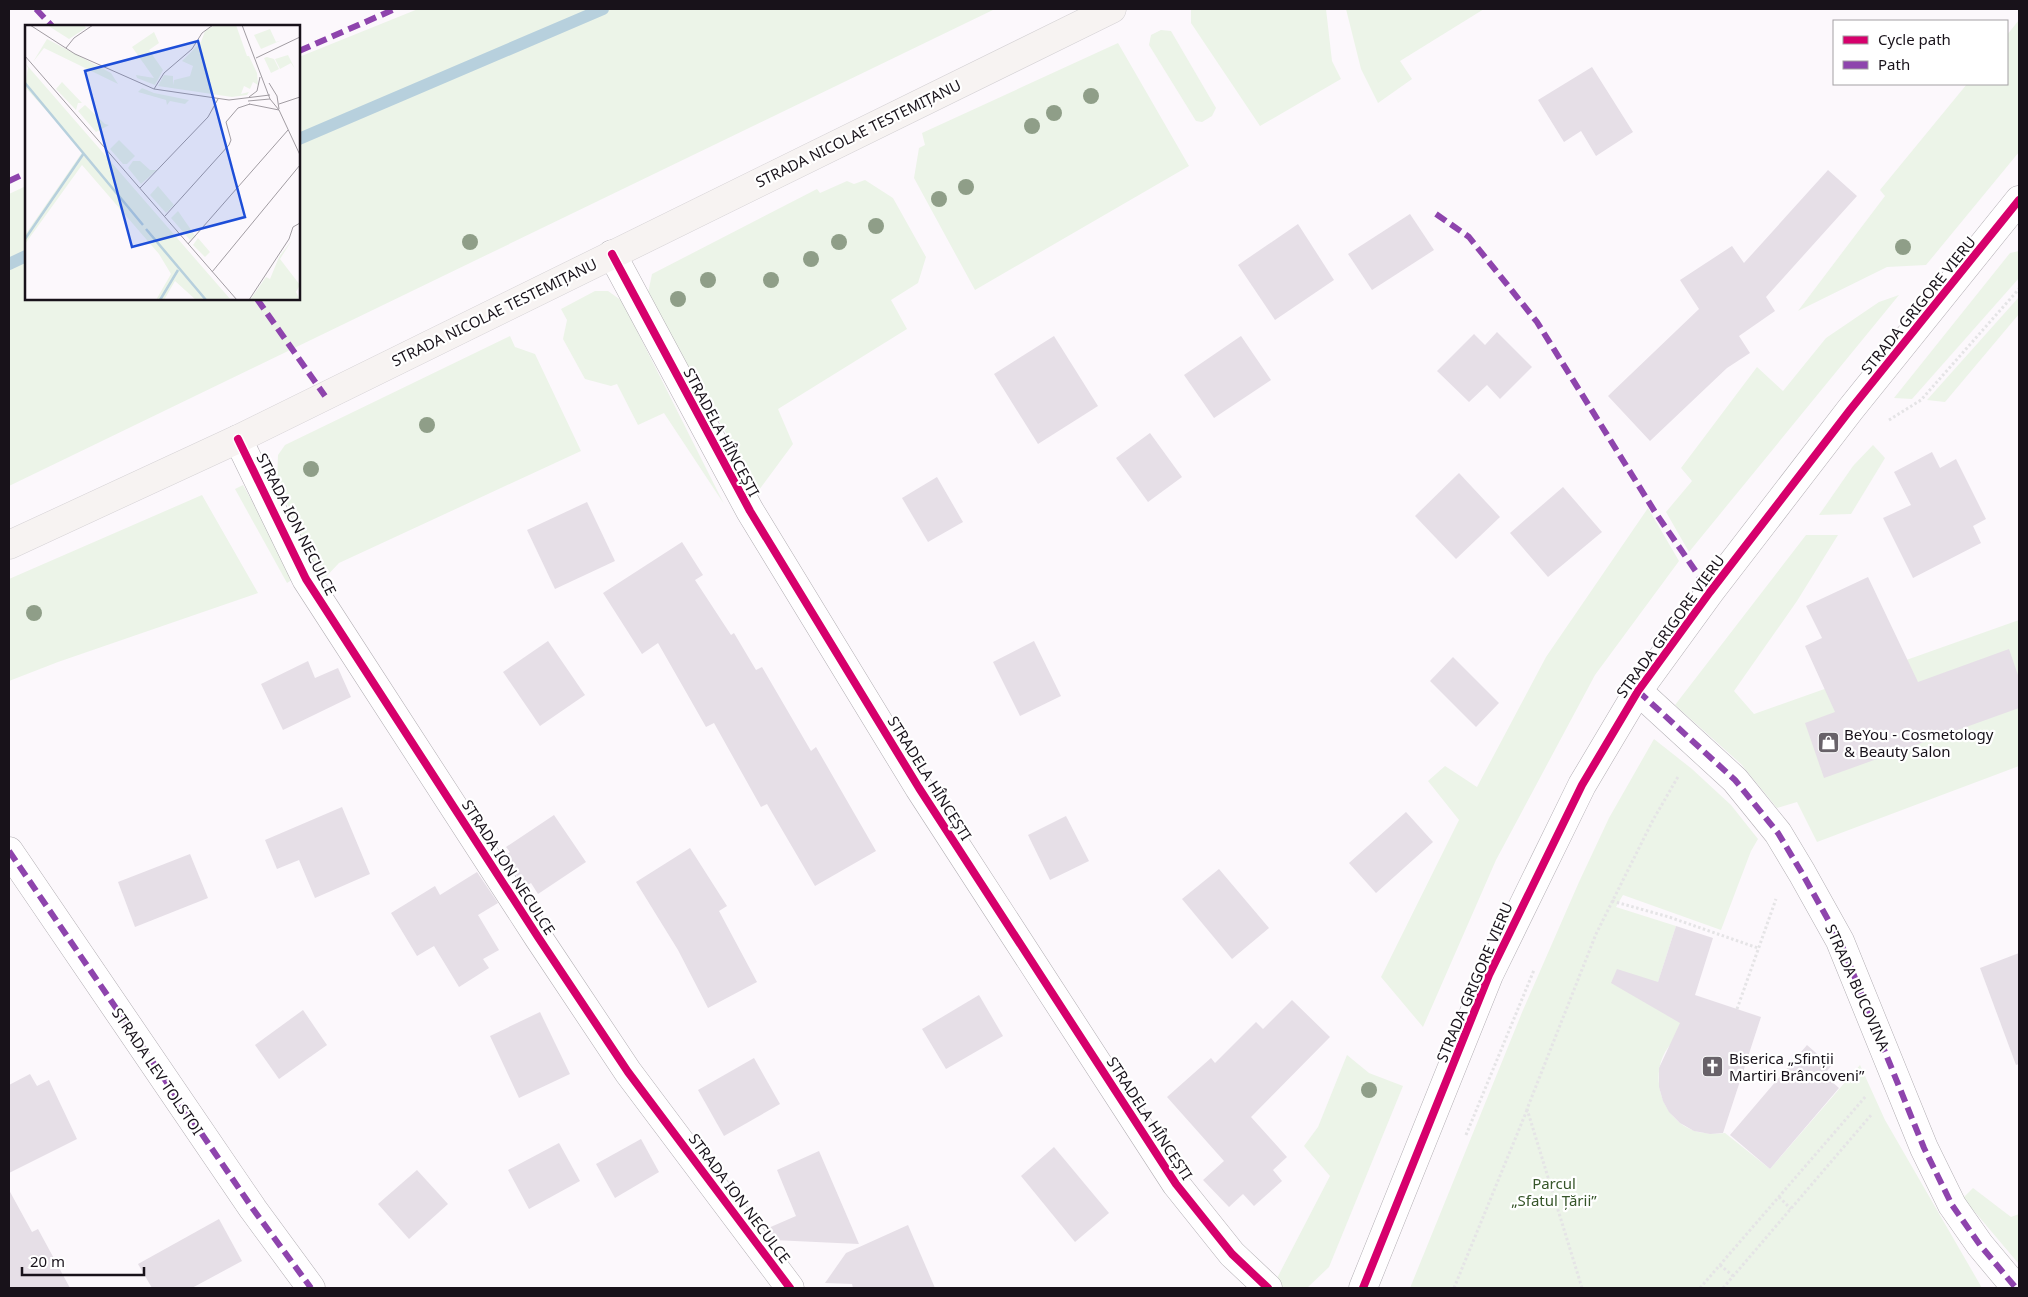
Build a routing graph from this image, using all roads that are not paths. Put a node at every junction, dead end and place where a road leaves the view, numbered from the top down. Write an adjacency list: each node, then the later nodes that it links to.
1 (1112, 9): 3 (main road, STRADA NICOLAE TESTEMIȚANU)
2 (2019, 200): 6 (street, STRADA GRIGORE VIERU)
3 (612, 254): 4 (main road, STRADA NICOLAE TESTEMIȚANU); 10 (street, STRADELA HÎNCEȘTI)
4 (238, 438): 5 (main road, STRADA NICOLAE TESTEMIȚANU); 9 (street, STRADA ION NECULCE)
5 (9, 545)
6 (1638, 691): 11 (street, STRADA GRIGORE VIERU); 12 (street, STRADA BUCOVINA)
7 (9, 851): 8 (street, STRADA LEV TOLSTOI)
8 (311, 1288)
9 (790, 1288)
10 (1268, 1288)
11 (1363, 1288)
12 (2016, 1288)

